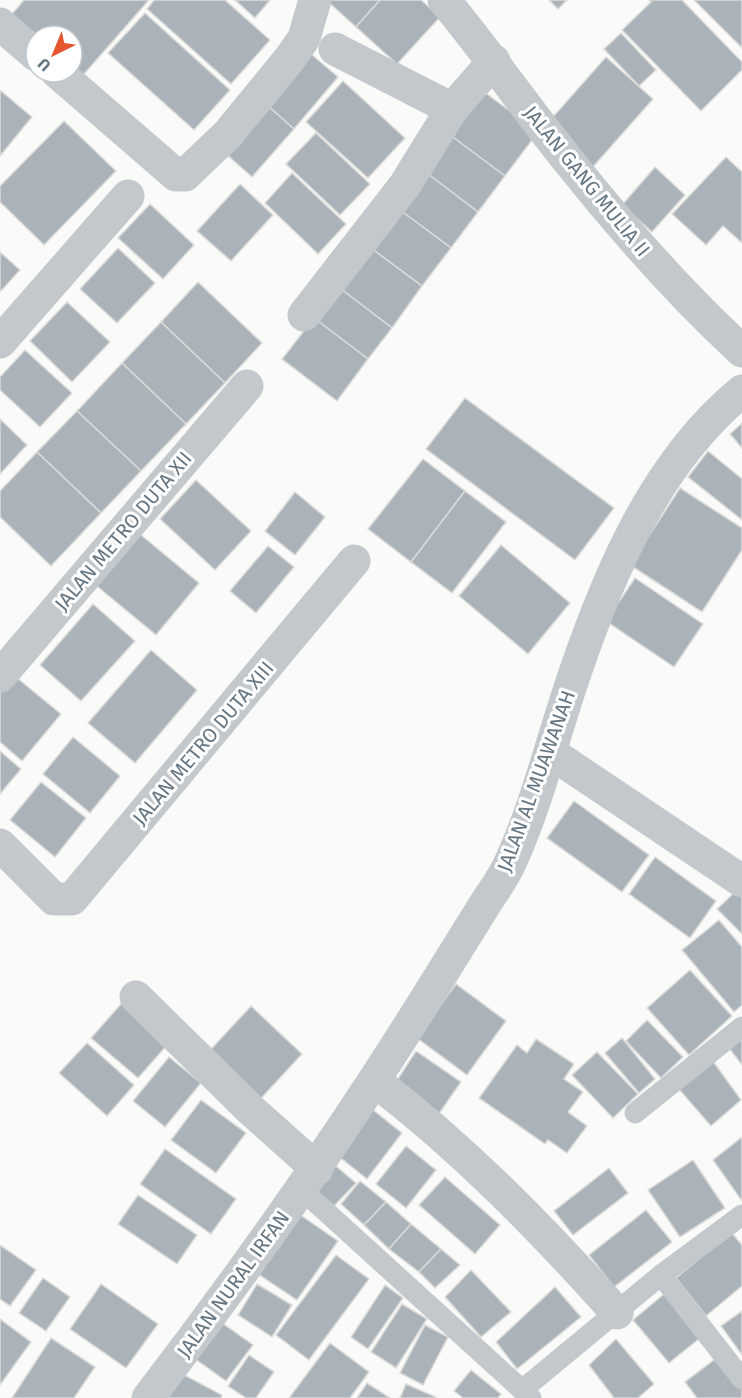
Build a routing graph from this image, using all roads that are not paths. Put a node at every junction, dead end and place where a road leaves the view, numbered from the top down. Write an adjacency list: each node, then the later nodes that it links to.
1 (315, 0): 7 (street)
2 (444, 0): 6 (street, JALAN GANG MULIA II)
3 (0, 24): 4 (street)
4 (24, 44)
5 (335, 48): 8 (street)
6 (494, 61): 8 (street); 12 (street, JALAN GANG MULIA II)
7 (71, 84)
8 (452, 109): 10 (street)
9 (128, 196): 11 (street)
10 (304, 315)
11 (0, 342)
12 (742, 351)
13 (247, 386): 16 (street, JALAN METRO DUTA XII)
14 (742, 391): 17 (street, JALAN AL MUAWANAH)
15 (354, 561): 18 (street, JALAN METRO DUTA XIII)
16 (0, 676)
17 (551, 753): 19 (street); 22 (street, JALAN AL MUAWANAH)
18 (0, 845)
19 (742, 881)
20 (136, 998): 24 (street)
21 (742, 1027): 23 (lane)
22 (375, 1081): 24 (street, JALAN AL MUAWANAH); 27 (street)
23 (635, 1113)
24 (309, 1179): 29 (lane); 30 (street, JALAN NURAL IRFAN)
25 (742, 1215): 26 (lane)
26 (661, 1275): 27 (lane); 28 (lane)
27 (617, 1313): 29 (lane)
28 (742, 1379)
29 (526, 1394)
30 (148, 1398)

